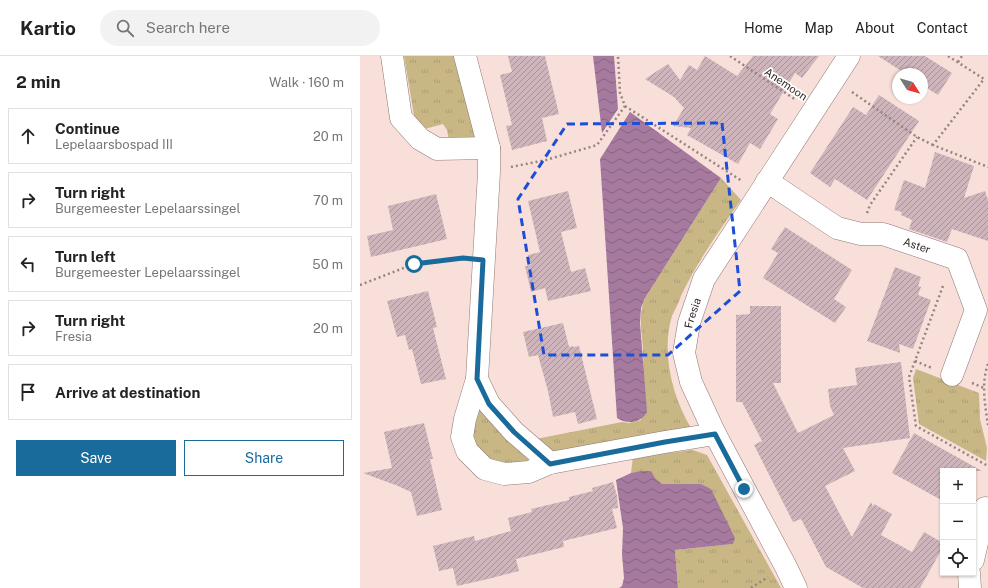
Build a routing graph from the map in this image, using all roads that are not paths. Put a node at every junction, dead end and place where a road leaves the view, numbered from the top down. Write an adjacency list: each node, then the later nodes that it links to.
1 (392, 56): 4 (street)
2 (465, 56): 4 (street)
3 (849, 56): 5 (street, Fresia)
4 (489, 148): 7 (street)
5 (764, 187): 6 (street, Aster); 8 (street, Fresia)
6 (952, 375)
7 (477, 379): 9 (street); 9 (street)
8 (715, 434): 9 (street); 13 (street, Fresia)
9 (550, 464)
10 (985, 508): 11 (street)
11 (976, 547)
12 (969, 576): 14 (street)
13 (796, 588)
14 (970, 588)

